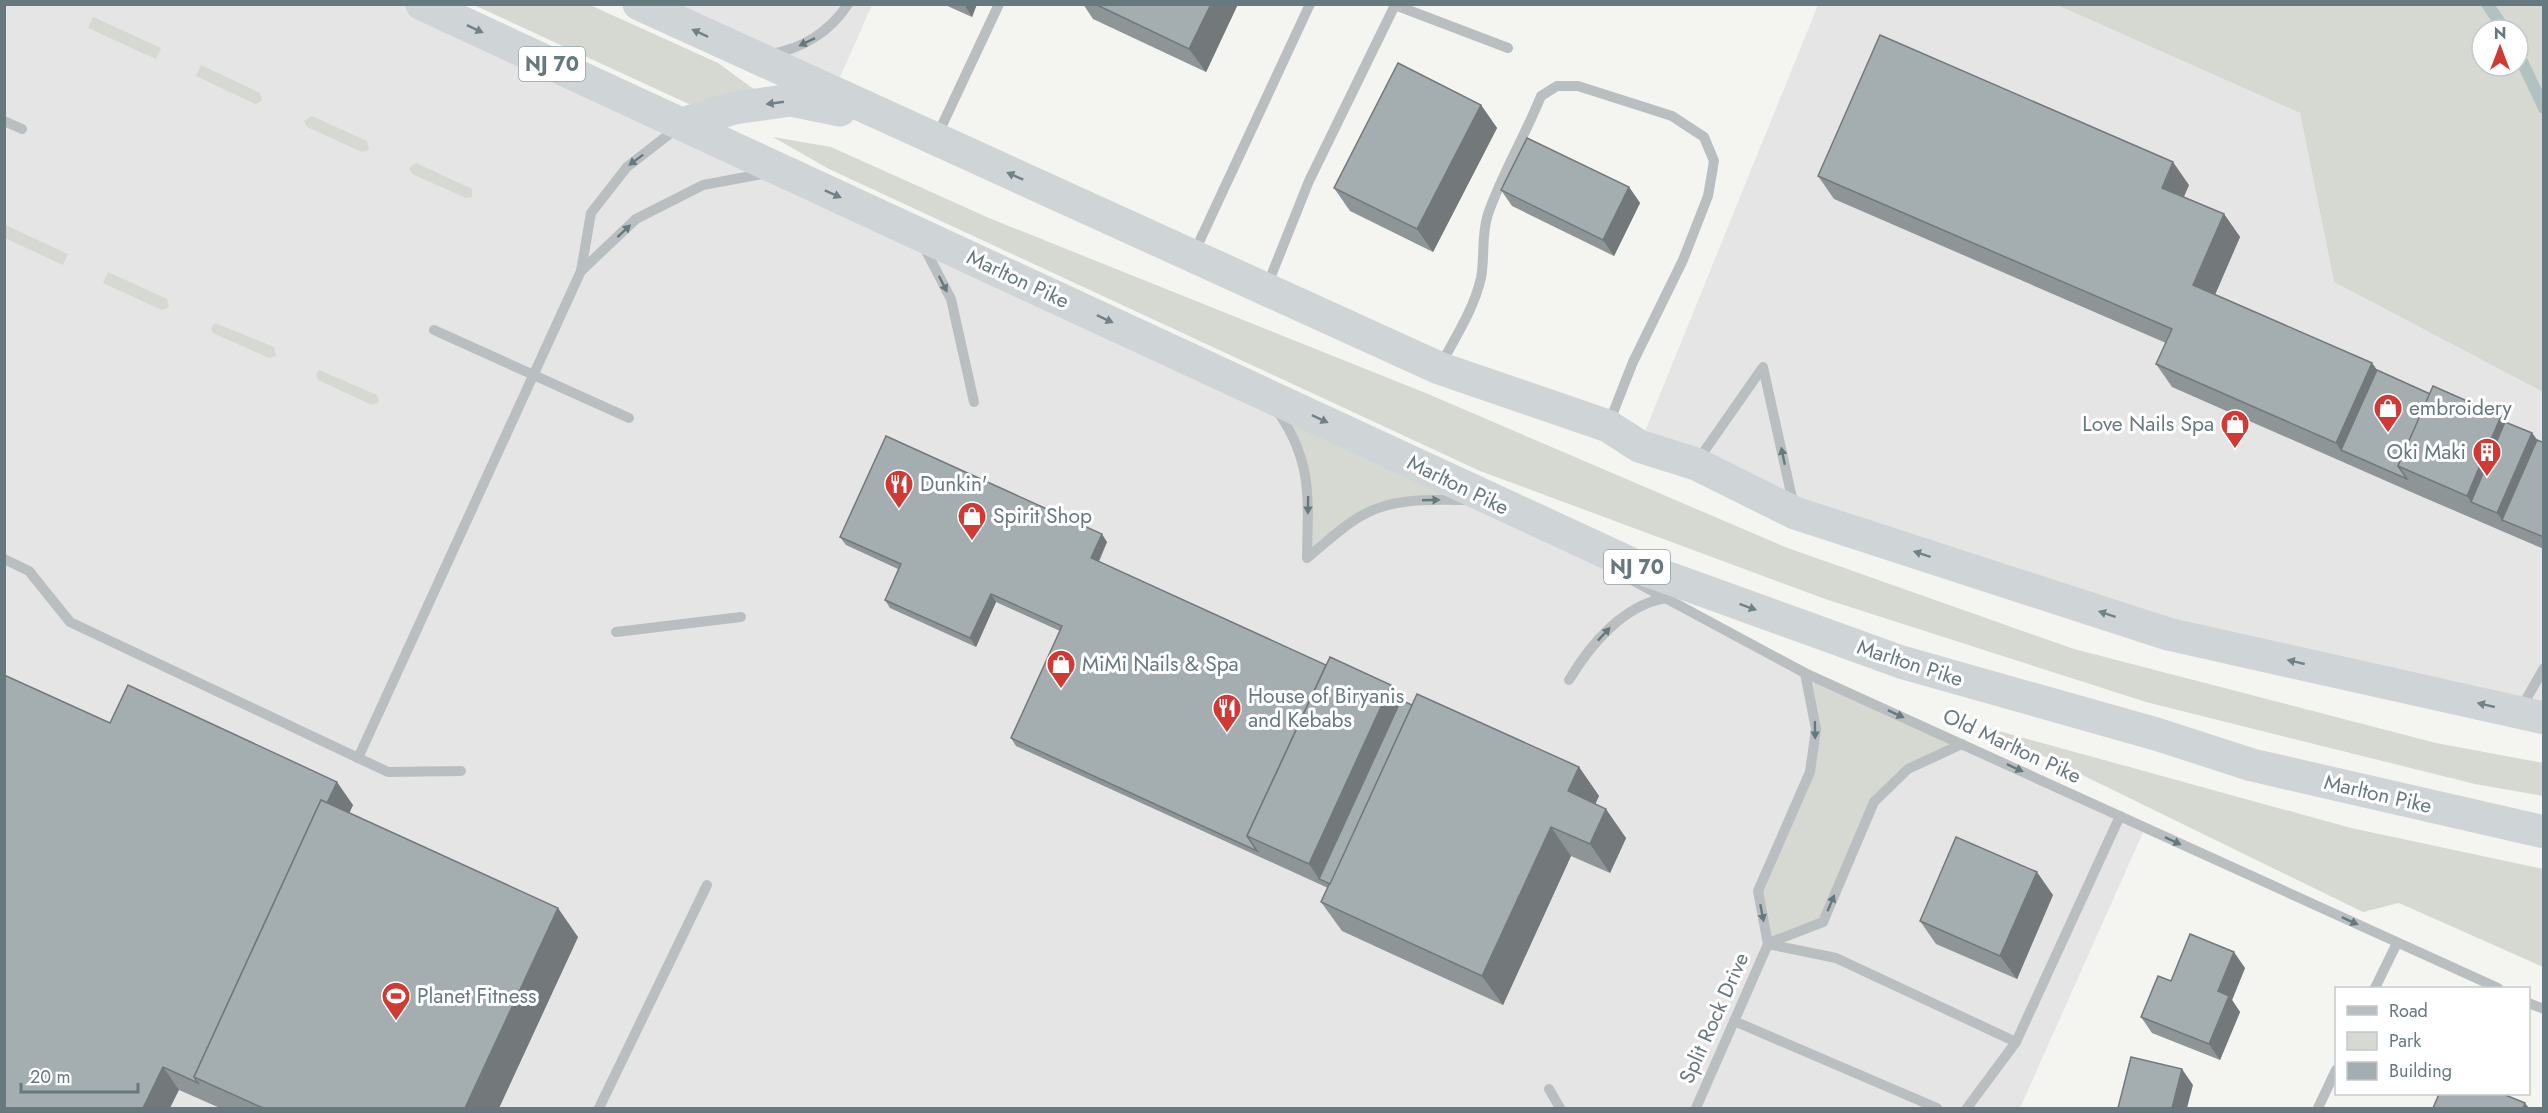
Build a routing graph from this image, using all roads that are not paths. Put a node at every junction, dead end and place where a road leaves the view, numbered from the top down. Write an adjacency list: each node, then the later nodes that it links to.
1 (422, 4): 10 (highway, Marlton Pike / NJ 70, one-way to 10)
2 (639, 4): 7 (highway, one-way to 2)
3 (848, 4): 7 (street, one-way to 7)
4 (999, 4): 12 (street)
5 (1310, 4): 15 (street)
6 (1508, 48): 17 (street)
7 (753, 57): 9 (highway)
8 (4, 121): 11 (street)
9 (894, 121): 10 (highway, one-way to 10); 12 (highway)
10 (682, 124): 13 (highway, Marlton Pike / NJ 70); 16 (street, one-way to 16)
11 (22, 129)
12 (935, 139): 15 (highway, one-way to 12)
13 (779, 170): 14 (highway, Marlton Pike / NJ 70, one-way to 14); 16 (street, one-way to 13)
14 (916, 232): 21 (highway, Marlton Pike / NJ 70, one-way to 21); 22 (street, one-way to 22)
15 (1192, 256): 17 (highway)
16 (581, 271): 20 (street)
17 (1266, 289): 19 (highway)
18 (434, 330): 20 (street)
19 (1439, 368): 24 (highway); 24 (street)
20 (534, 376): 23 (street); 39 (street)
21 (1266, 394): 26 (highway, Marlton Pike / NJ 70, one-way to 26); 26 (street, one-way to 26)
22 (974, 402)
23 (629, 418)
24 (1608, 426): 25 (highway)
25 (1696, 464): 27 (highway); 27 (street, one-way to 25)
26 (1490, 501): 28 (highway, Marlton Pike / NJ 70)
27 (1796, 513): 37 (highway, one-way to 27)
28 (1523, 515): 30 (highway, Marlton Pike / NJ 70); 31 (street, Old Marlton Pike)
29 (4, 559): 39 (street)
30 (1710, 593): 31 (street); 42 (highway, Marlton Pike / NJ 70, one-way to 42)
31 (1663, 598): 35 (street, Old Marlton Pike); 36 (street, one-way to 31)
32 (741, 617): 33 (street)
33 (616, 632)
34 (2544, 668): 37 (street)
35 (1805, 673): 38 (street, Old Marlton Pike, one-way to 38); 45 (street, Split Rock Drive, one-way to 45)
36 (1569, 680)
37 (2531, 715)
38 (1962, 744): 41 (street, Old Marlton Pike, one-way to 41); 45 (street, Split Rock Drive, one-way to 38)
39 (358, 758): 40 (street)
40 (461, 771)
41 (2120, 816): 44 (street, Old Marlton Pike, one-way to 44); 51 (street)
42 (2544, 832)
43 (707, 885): 54 (street)
44 (2397, 943): 46 (street); 47 (street, Old Marlton Pike)
45 (1768, 944): 50 (street, Split Rock Drive); 51 (street)
46 (2375, 987)
47 (2496, 987)
48 (2530, 1003): 49 (street)
49 (2544, 1009)
50 (1734, 1022): 56 (street, Split Rock Drive); 57 (street)
51 (2016, 1042): 58 (street)
52 (2335, 1074): 59 (street)
53 (1549, 1089): 55 (street)
54 (599, 1108)
55 (1560, 1108)
56 (1696, 1108)
57 (1937, 1108)
58 (1967, 1108)
59 (2318, 1108)

